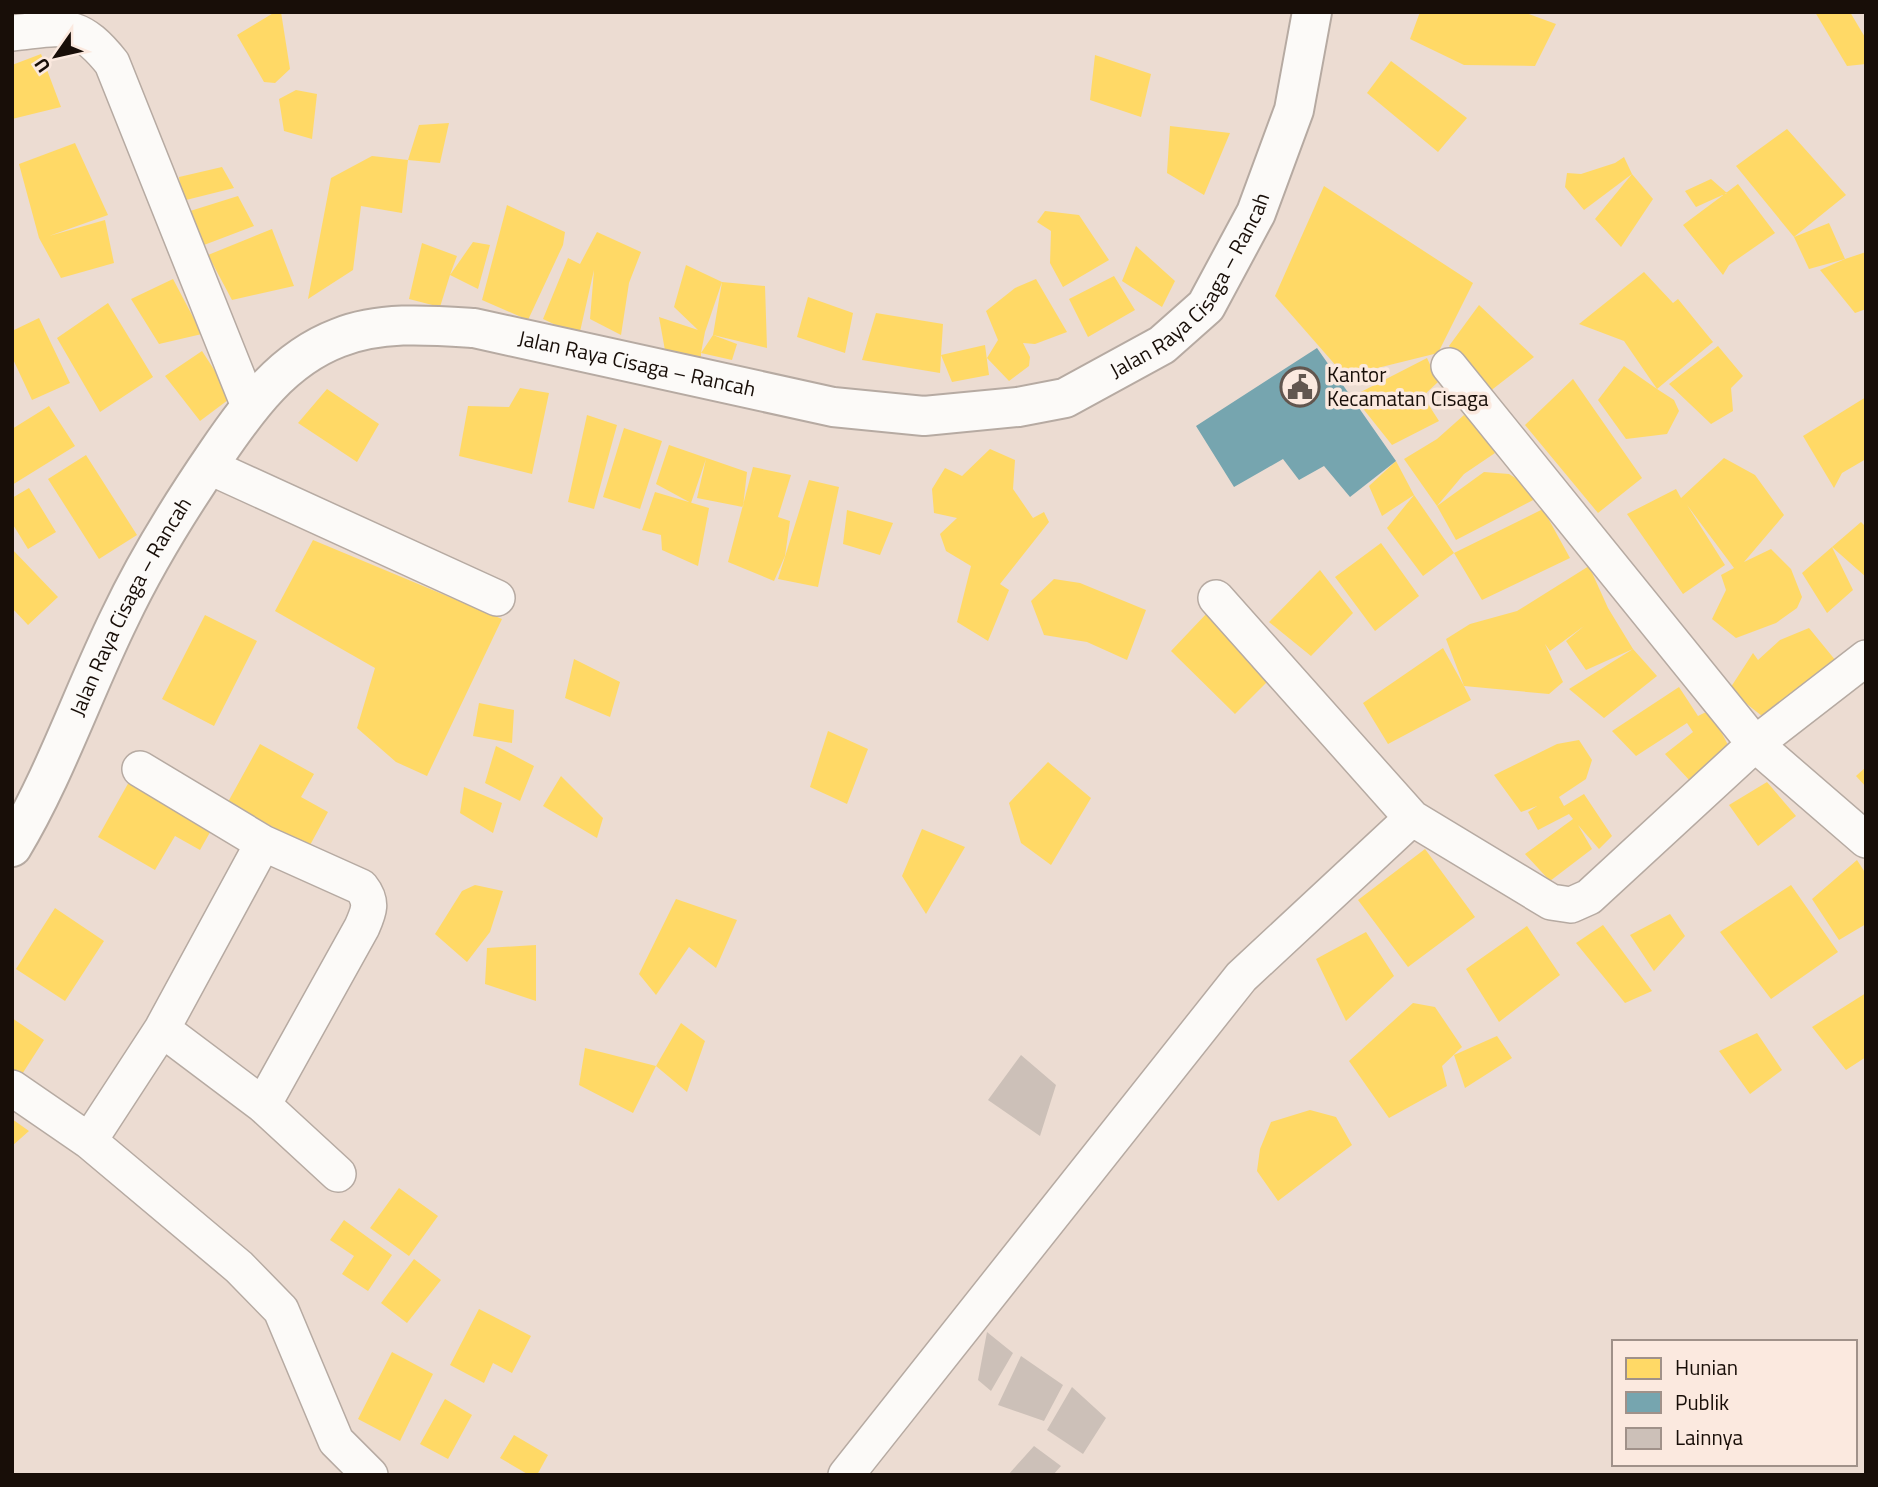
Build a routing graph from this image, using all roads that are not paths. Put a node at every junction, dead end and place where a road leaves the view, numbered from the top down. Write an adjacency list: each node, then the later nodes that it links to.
1 (1312, 12): 4 (main road, Jalan Raya Cisaga – Rancah)
2 (12, 33): 4 (street)
3 (1449, 366): 9 (street)
4 (249, 406): 5 (main road, Jalan Raya Cisaga – Rancah)
5 (208, 466): 6 (street); 14 (main road, Jalan Raya Cisaga – Rancah)
6 (497, 598)
7 (1216, 598): 11 (street)
8 (1866, 658): 9 (street)
9 (1755, 744): 11 (street); 12 (street)
10 (140, 769): 13 (street)
11 (1412, 818): 21 (street)
12 (1866, 840)
13 (263, 843): 15 (street); 17 (street)
14 (12, 847)
15 (162, 1029): 17 (street); 18 (street)
16 (12, 1088): 18 (street)
17 (263, 1105): 19 (street)
18 (89, 1141): 20 (street)
19 (338, 1174)
20 (370, 1475)
21 (846, 1475)

